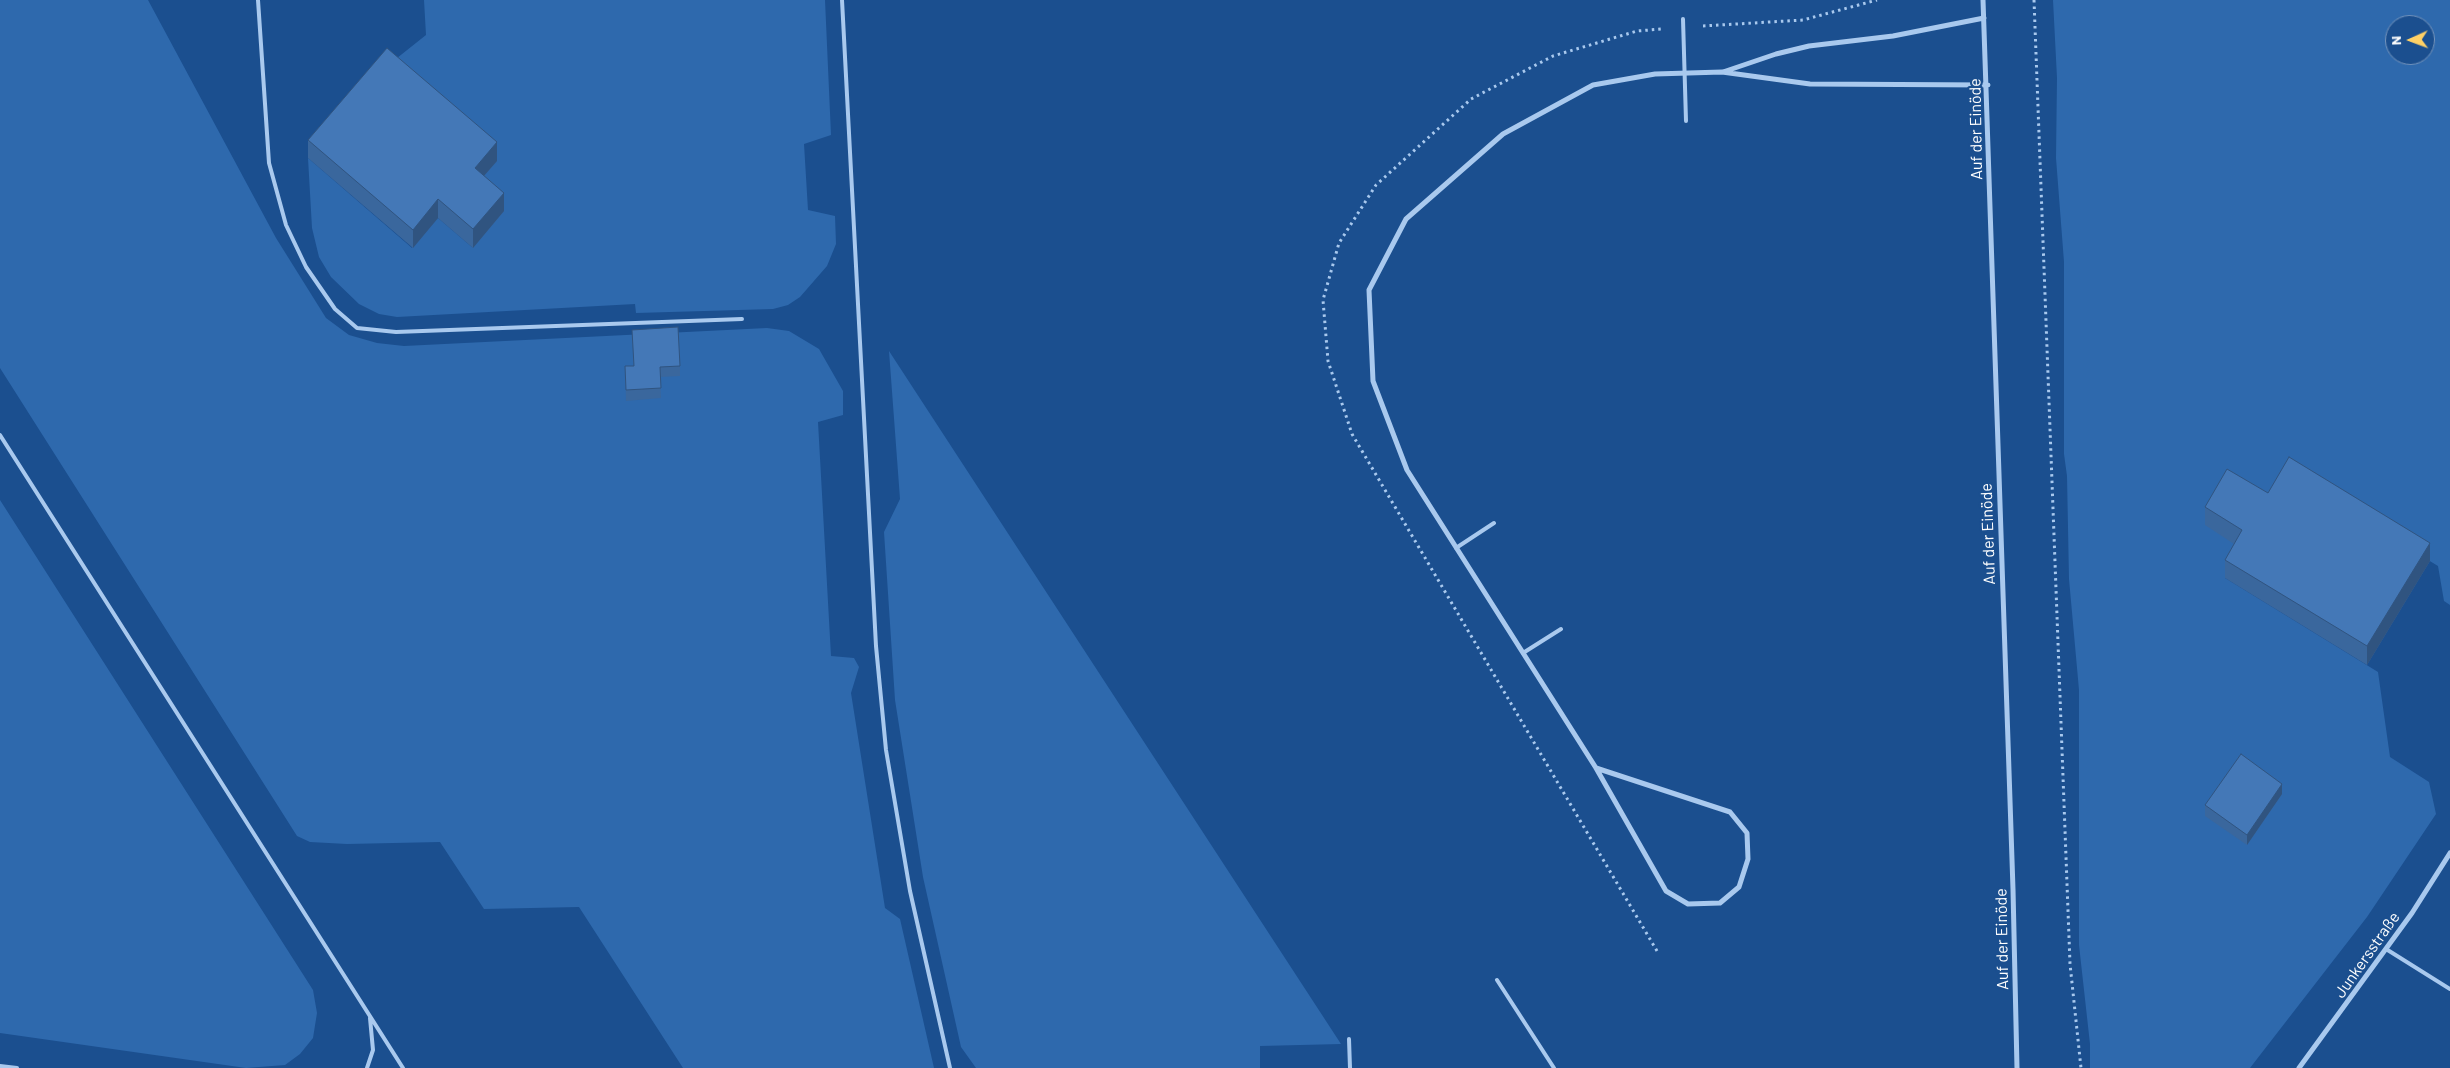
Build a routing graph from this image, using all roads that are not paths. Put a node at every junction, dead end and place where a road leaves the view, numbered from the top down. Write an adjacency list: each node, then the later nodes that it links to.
1 (258, 0): 10 (lane)
2 (842, 0): 27 (lane)
3 (1983, 0): 4 (street, Auf der Einöde)
4 (1984, 18): 6 (street); 8 (street, Auf der Einöde)
5 (1683, 19): 7 (lane)
6 (1722, 72): 7 (street); 8 (street)
7 (1684, 74): 9 (lane); 13 (street)
8 (1988, 85): 30 (street, Auf der Einöde)
9 (1686, 121)
10 (742, 320)
11 (0, 435): 21 (lane)
12 (1494, 523): 13 (lane)
13 (1456, 548): 15 (street)
14 (1561, 629): 15 (lane)
15 (1523, 653): 16 (street)
16 (1596, 768): 16 (street)
17 (2450, 853): 18 (street, Junkersstraße)
18 (2386, 949): 20 (lane); 31 (street, Junkersstraße)
19 (1497, 980): 29 (lane)
20 (2450, 989)
21 (370, 1016): 25 (lane); 26 (lane)
22 (1349, 1039): 28 (lane)
23 (0, 1066): 24 (lane)
24 (17, 1068)
25 (367, 1068)
26 (403, 1068)
27 (950, 1068)
28 (1350, 1068)
29 (1554, 1068)
30 (2016, 1068)
31 (2299, 1068)

